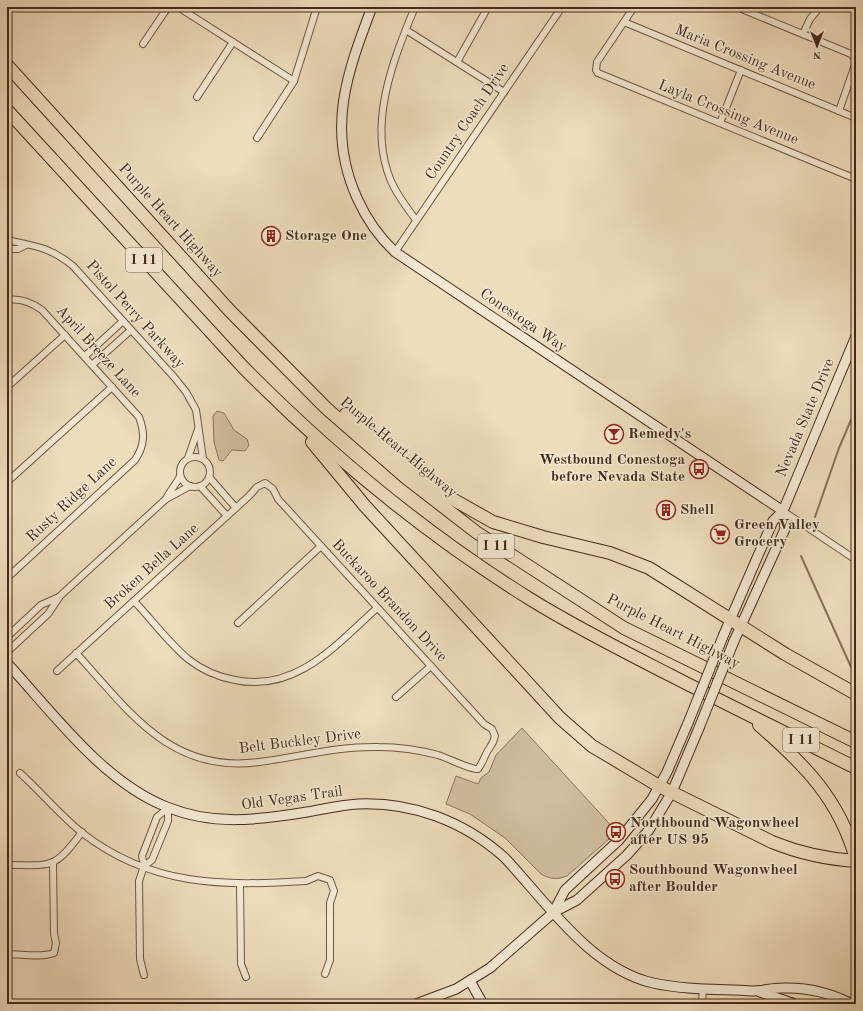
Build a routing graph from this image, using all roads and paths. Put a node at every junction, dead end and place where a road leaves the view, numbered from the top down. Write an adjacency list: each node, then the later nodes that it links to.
1 (168, 7): 15 (street)
2 (178, 7): 14 (street)
3 (317, 7): 20 (street)
4 (372, 7): 33 (street, Conestoga Way)
5 (415, 7): 12 (street)
6 (488, 7): 17 (street)
7 (562, 7): 21 (street, Country Coach Drive)
8 (634, 7): 11 (street)
9 (738, 7): 13 (street)
10 (817, 8): 13 (street)
11 (624, 22): 19 (street, Maria Crossing Avenue); 26 (street, Layla Crossing Avenue)
12 (406, 30): 17 (street); 29 (street)
13 (803, 34): 16 (street)
14 (233, 42): 20 (street); 22 (street)
15 (143, 44)
16 (855, 59): 24 (street)
17 (457, 62): 21 (street)
18 (7, 65): 35 (highway, Purple Heart Highway / I 11)
19 (741, 70): 24 (street, Maria Crossing Avenue); 26 (street)
20 (294, 81): 27 (street)
21 (504, 92): 29 (street, Country Coach Drive)
22 (196, 97)
23 (7, 110): 44 (highway, I 11)
24 (839, 111): 25 (street, Maria Crossing Avenue)
25 (856, 118)
26 (720, 123): 28 (street, Layla Crossing Avenue)
27 (257, 138)
28 (856, 179)
29 (416, 220): 33 (street, Country Coach Drive)
30 (7, 240): 31 (street, Pistol Perry Parkway)
31 (26, 245): 32 (street, Pistol Perry Parkway); 36 (street, Pistol Perry Parkway)
32 (7, 249)
33 (395, 252): 57 (street, Conestoga Way)
34 (7, 300): 38 (street, April Breeze Lane)
35 (230, 311): 65 (highway); 78 (highway, Purple Heart Highway / I 11)
36 (123, 321): 37 (street, Pistol Perry Parkway); 40 (street)
37 (131, 330): 41 (street); 45 (street, Pistol Perry Parkway)
38 (65, 335): 40 (street, April Breeze Lane); 42 (street)
39 (856, 336): 57 (street, Nevada State Drive)
40 (85, 356): 41 (street, April Breeze Lane)
41 (93, 364): 43 (street, April Breeze Lane)
42 (7, 387)
43 (112, 387): 46 (street, April Breeze Lane); 51 (street)
44 (284, 408): 76 (highway, I 11); 81 (highway)
45 (198, 429): 47 (street, Pistol Perry Parkway); 48 (street, Pistol Perry Parkway)
46 (144, 436): 61 (street, Rusty Ridge Lane)
47 (188, 458): 48 (street); 49 (street)
48 (203, 459): 50 (street)
49 (180, 476): 53 (street); 55 (street)
50 (209, 477): 54 (street); 56 (street)
51 (7, 482)
52 (265, 483): 56 (street, Broken Bella Lane); 59 (street, Buckaroo Brandon Drive)
53 (190, 486): 54 (street); 55 (street)
54 (200, 486): 58 (street)
55 (166, 499): 62 (street)
56 (236, 508): 58 (street, Broken Bella Lane)
57 (783, 511): 60 (street, Conestoga Way); 65 (street, Nevada State Drive); 67 (street, Nevada State Drive)
58 (227, 516): 63 (street, Broken Bella Lane)
59 (321, 546): 64 (street, Buckaroo Brandon Drive); 66 (street)
60 (856, 560)
61 (7, 578)
62 (60, 596): 68 (street); 69 (street)
63 (134, 601): 64 (street); 70 (street, Broken Bella Lane)
64 (377, 608): 72 (street, Buckaroo Brandon Drive)
65 (730, 619): 67 (highway); 81 (street, Nevada State Drive, bridge)
66 (238, 623)
67 (741, 626): 74 (highway); 82 (street, Nevada State Drive, bridge)
68 (7, 637)
69 (7, 652)
70 (76, 653): 73 (street, Broken Bella Lane); 77 (street, Belt Buckley Drive)
71 (7, 662): 83 (street, Old Vegas Trail)
72 (431, 666): 75 (street); 77 (street, Buckaroo Brandon Drive)
73 (57, 670)
74 (856, 694)
75 (396, 697)
76 (745, 713): 79 (highway, I 11); 85 (highway)
77 (495, 736)
78 (856, 741)
79 (856, 768)
80 (20, 773): 84 (street)
81 (659, 786): 82 (highway); 90 (street, Nevada State Drive)
82 (672, 792): 85 (highway); 90 (street, Nevada State Drive)
83 (168, 808): 88 (street); 88 (street); 90 (street, Old Vegas Trail)
84 (82, 832): 86 (street); 88 (street)
85 (856, 860)
86 (53, 864): 87 (street); 91 (street)
87 (7, 865)
88 (144, 866): 89 (street); 93 (street)
89 (240, 884): 92 (street); 94 (street)
90 (554, 912): 95 (street); 96 (street, Old Vegas Trail)
91 (7, 954)
92 (325, 974)
93 (144, 975)
94 (246, 976)
95 (470, 981): 98 (street); 99 (street)
96 (702, 988): 97 (street, Old Vegas Trail); 100 (street)
97 (756, 991): 101 (street); 102 (street)
98 (416, 1004)
99 (483, 1004)
100 (702, 1004)
101 (795, 1004)
102 (852, 1004)

